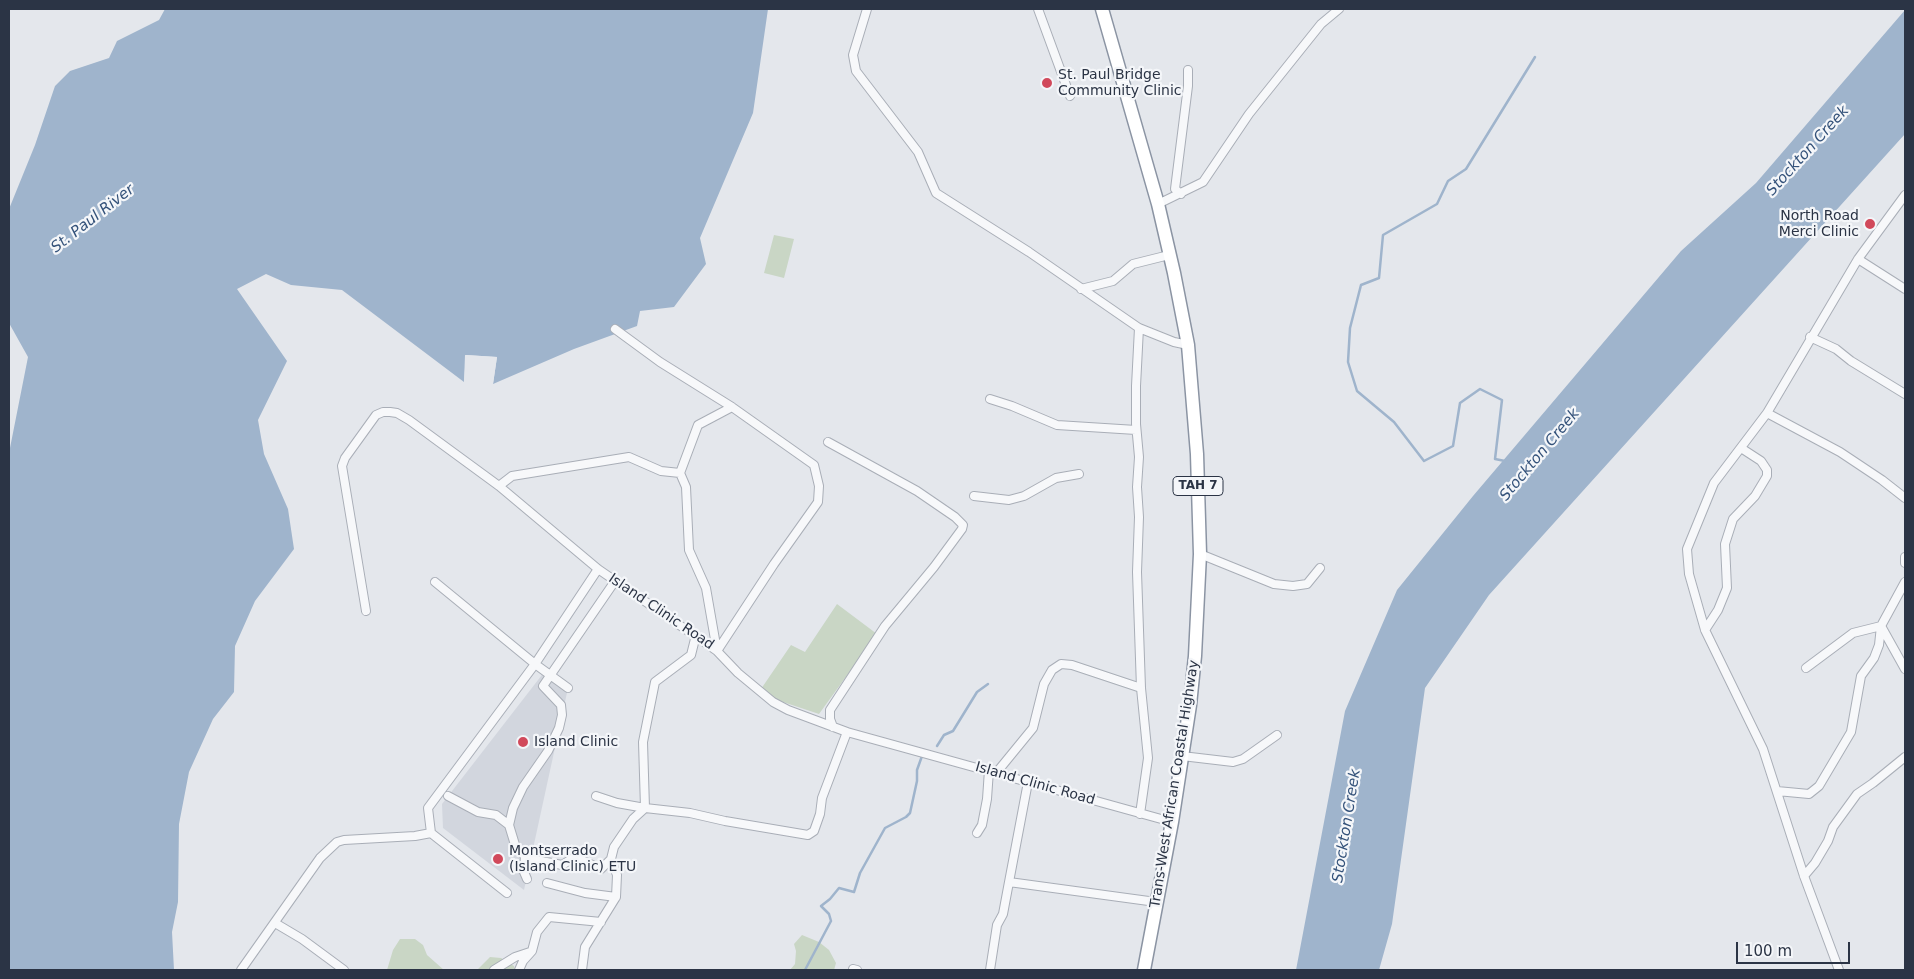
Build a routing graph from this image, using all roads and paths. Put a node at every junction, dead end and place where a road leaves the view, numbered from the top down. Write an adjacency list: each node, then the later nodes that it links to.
1 (867, 9): 14 (street)
2 (1038, 9): 6 (street)
3 (1102, 9): 9 (highway, Trans-West African Coastal Highway / TAH 7)
4 (1339, 9): 7 (street)
5 (1188, 70): 7 (street)
6 (1070, 96)
7 (1181, 194): 9 (street)
8 (1905, 195): 10 (street)
9 (1158, 204): 12 (highway, Trans-West African Coastal Highway / TAH 7)
10 (1898, 204): 11 (street); 13 (street)
11 (1905, 210)
12 (1169, 254): 14 (street); 19 (highway, Trans-West African Coastal Highway / TAH 7)
13 (1858, 259): 15 (street); 18 (street)
14 (1081, 289): 16 (street)
15 (1905, 289)
16 (1139, 328): 19 (street); 24 (street)
17 (616, 330): 22 (street)
18 (1810, 337): 20 (street); 23 (street)
19 (1188, 345): 32 (highway, Trans-West African Coastal Highway / TAH 7)
20 (1905, 394)
21 (990, 399): 24 (street)
22 (732, 407): 27 (street); 44 (street)
23 (1767, 413): 26 (street); 31 (street)
24 (1136, 430): 50 (street)
25 (828, 442): 51 (street)
26 (1741, 448): 42 (street); 42 (street)
27 (680, 473): 29 (street); 44 (street)
28 (1079, 474): 30 (street)
29 (499, 486): 36 (street, Island Clinic Road); 40 (street, Island Clinic Road)
30 (974, 496)
31 (1905, 498)
32 (1200, 554): 35 (street); 54 (highway, Trans-West African Coastal Highway / TAH 7)
33 (1905, 557): 34 (street)
34 (1905, 563)
35 (1320, 568)
36 (598, 569): 37 (street, Island Clinic Road); 45 (street)
37 (616, 581): 43 (street, Island Clinic Road); 48 (street)
38 (435, 582): 45 (street)
39 (1905, 582): 41 (street)
40 (366, 611)
41 (1881, 626): 46 (street); 47 (street); 58 (street)
42 (1705, 630): 58 (street)
43 (696, 635): 44 (street, Island Clinic Road); 61 (street)
44 (718, 650): 51 (street, Island Clinic Road)
45 (535, 664): 48 (street); 65 (street)
46 (1806, 668)
47 (1905, 669)
48 (551, 675): 49 (street); 64 (street)
49 (568, 688)
50 (1141, 688): 56 (street); 62 (street)
51 (833, 727): 52 (street, Island Clinic Road)
52 (847, 732): 56 (street, Island Clinic Road); 61 (street)
53 (1277, 735): 54 (street)
54 (1182, 756): 63 (highway, Trans-West African Coastal Highway / TAH 7)
55 (1905, 757): 69 (street)
56 (993, 771): 57 (street, Island Clinic Road); 66 (street)
57 (1028, 782): 62 (street, Island Clinic Road); 71 (street)
58 (1777, 791): 69 (street)
59 (448, 796): 64 (street)
60 (596, 796): 61 (street)
61 (645, 808): 68 (street)
62 (1140, 814): 63 (street, Island Clinic Road)
63 (1172, 822): 75 (highway, Trans-West African Coastal Highway / TAH 7)
64 (509, 824): 70 (street)
65 (431, 833): 73 (street); 77 (street)
66 (977, 833)
67 (531, 859): 68 (street)
68 (611, 859): 74 (street)
69 (1804, 876): 86 (street)
70 (527, 879)
71 (1009, 882): 75 (street); 84 (street)
72 (547, 883): 74 (street)
73 (507, 893)
74 (616, 897): 76 (street)
75 (1156, 902): 85 (highway, Trans-West African Coastal Highway / TAH 7)
76 (600, 922): 78 (street); 83 (street)
77 (275, 923): 79 (street); 80 (street)
78 (532, 951): 81 (street); 82 (street)
79 (241, 970)
80 (344, 970)
81 (494, 970)
82 (519, 970)
83 (582, 970)
84 (990, 970)
85 (1144, 970)
86 (1839, 970)

